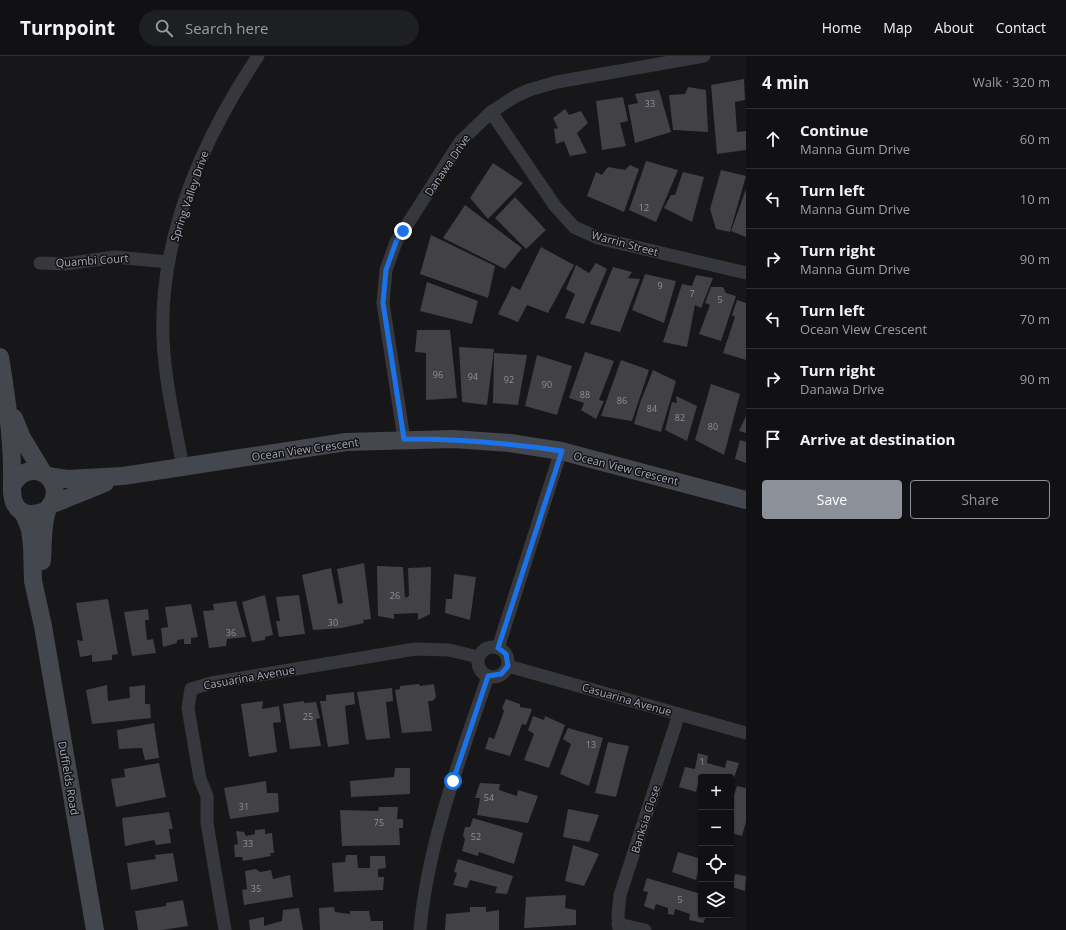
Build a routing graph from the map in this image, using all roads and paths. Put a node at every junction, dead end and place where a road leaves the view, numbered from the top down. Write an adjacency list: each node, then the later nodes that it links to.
1 (258, 56): 4 (street, Spring Valley Drive)
2 (704, 56): 3 (street, Danawa Drive)
3 (491, 112): 6 (street, Warrin Street); 9 (street, Danawa Drive)
4 (168, 262): 5 (street, Quambi Court); 11 (street, Spring Valley Drive)
5 (40, 263)
6 (746, 273)
7 (0, 357): 8 (street, Duffields Road)
8 (6, 397): 12 (street, Duffields Road); 14 (street, Duffields Road)
9 (404, 439): 10 (street, Ocean View Crescent); 11 (street, Ocean View Crescent)
10 (562, 451): 15 (street, Ocean View Crescent); 19 (street)
11 (183, 467): 13 (street, Ocean View Crescent)
12 (45, 474): 13 (street, Ocean View Crescent); 14 (street); 16 (street, Duffields Road)
13 (123, 476): 16 (street, Ocean View Crescent)
14 (12, 486): 17 (street, Duffields Road)
15 (746, 500)
16 (50, 507): 17 (street); 18 (street, Duffields Road)
17 (23, 512): 18 (street, Duffields Road)
18 (43, 626): 26 (street, Duffields Road)
19 (498, 648): 20 (street); 21 (street)
20 (478, 657): 22 (street); 27 (street, Casuarina Avenue)
21 (508, 666): 22 (street); 23 (street, Casuarina Avenue)
22 (488, 676): 28 (street)
23 (679, 714): 24 (street, Casuarina Avenue); 25 (street, Banksia Close)
24 (746, 733)
25 (619, 927): 29 (street, Banksia Close)
26 (95, 930)
27 (225, 930)
28 (420, 930)
29 (645, 930)

